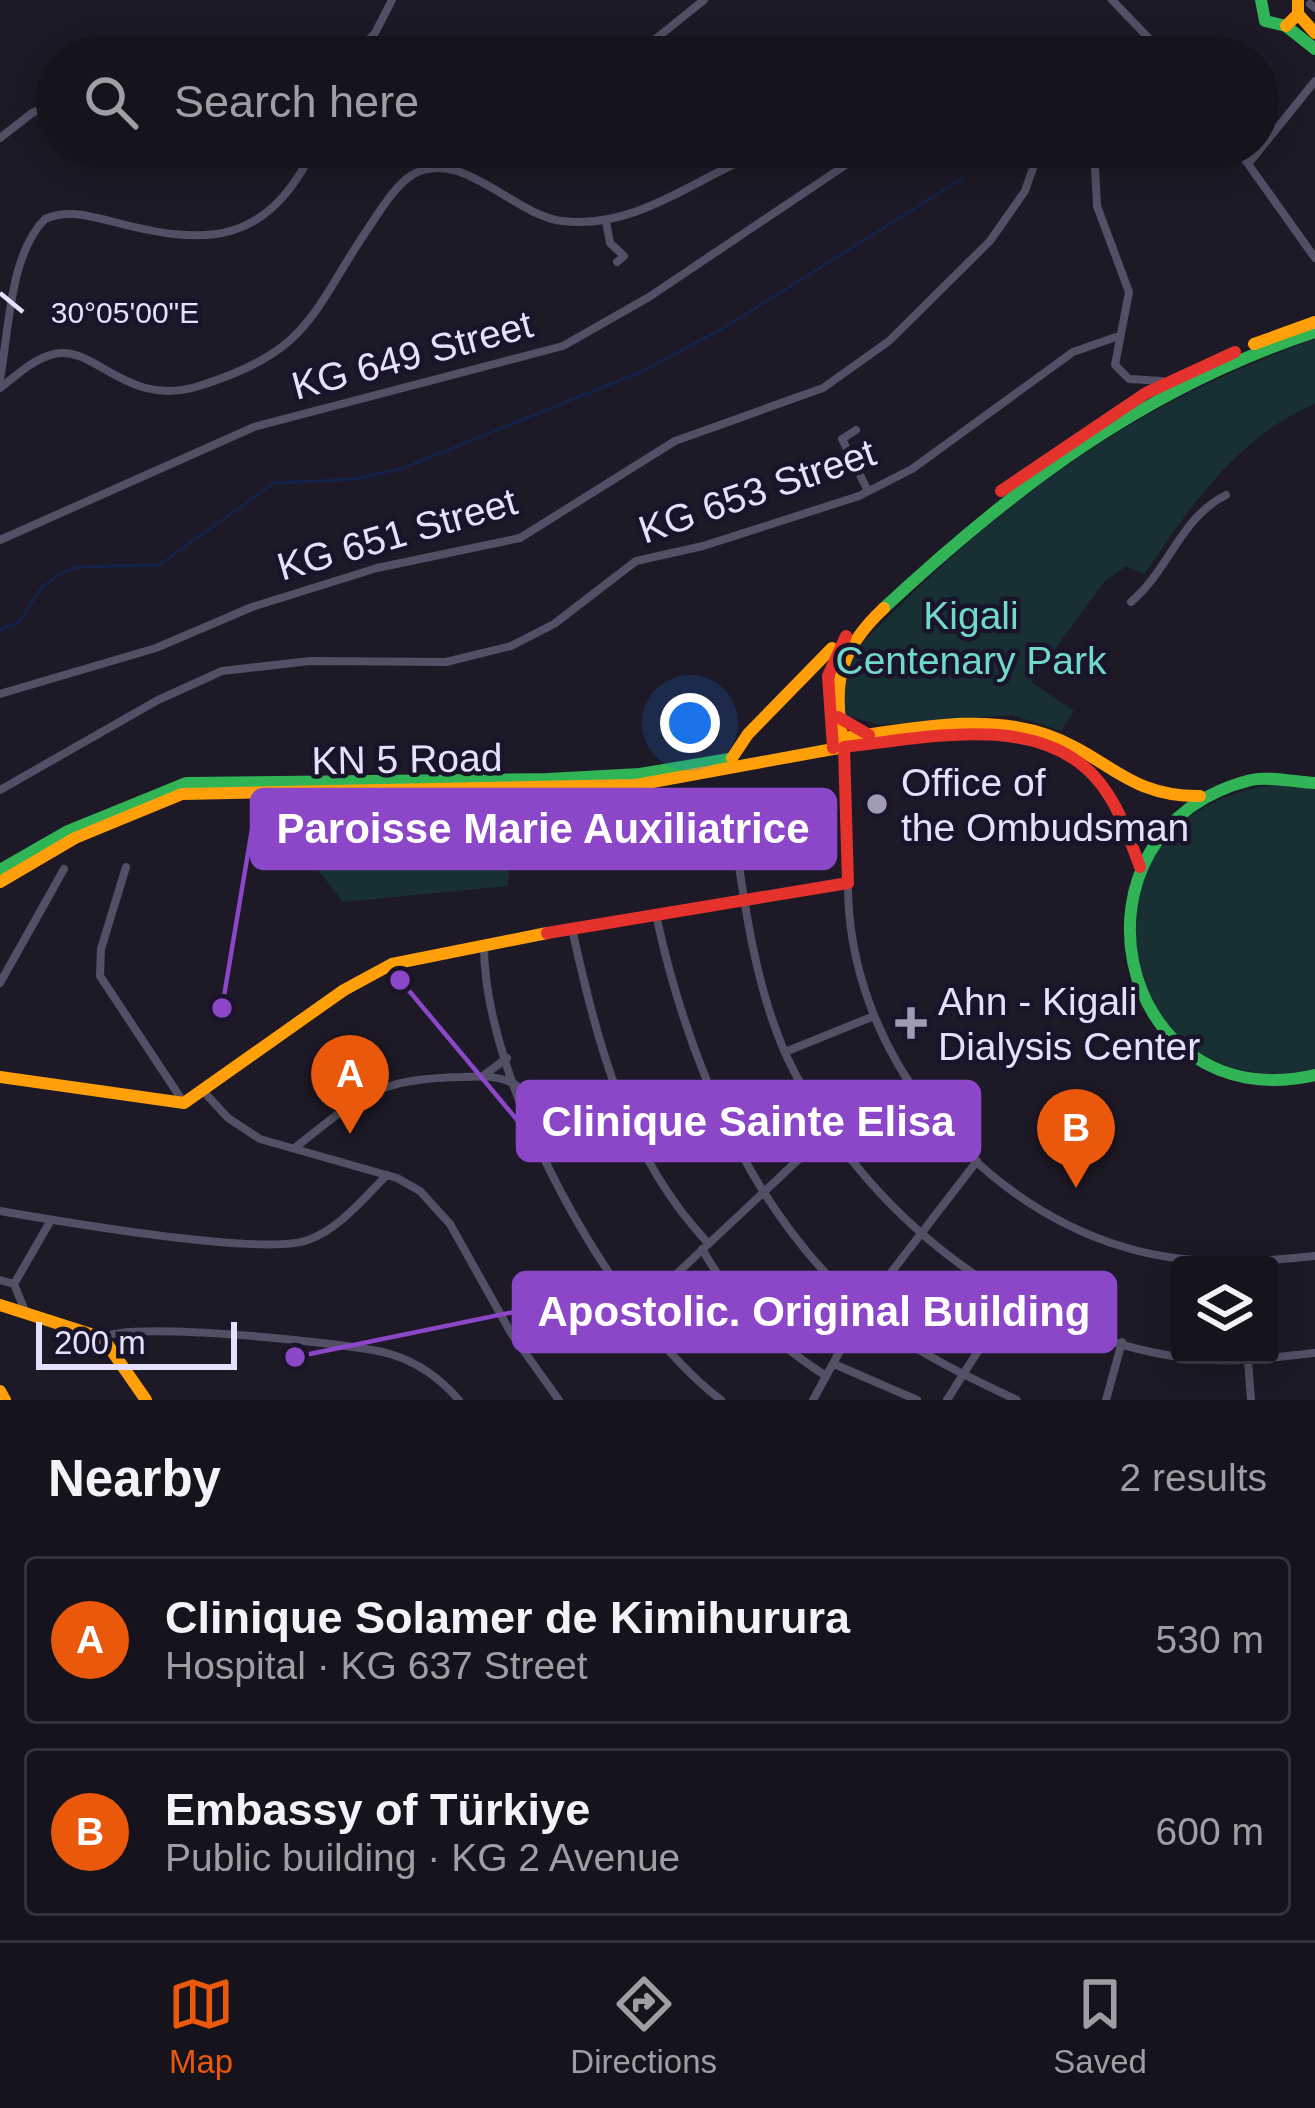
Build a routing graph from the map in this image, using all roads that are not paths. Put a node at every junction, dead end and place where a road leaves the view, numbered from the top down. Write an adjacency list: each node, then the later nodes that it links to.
1 (392, 0): 8 (street)
2 (704, 0): 9 (street)
3 (1112, 0): 10 (street)
4 (1261, 0): 6 (main road)
5 (1303, 5): 6 (main road); 7 (main road)
6 (1286, 26): 11 (main road)
7 (1315, 33)
8 (367, 36)
9 (659, 36)
10 (1147, 36)
11 (1315, 49)
12 (1315, 81): 14 (street)
13 (36, 110): 15 (street)
14 (1279, 126)
15 (0, 138)
16 (303, 168): 29 (street)
17 (731, 168): 22 (street)
18 (847, 168): 33 (street, KG 649 Street)
19 (1033, 168): 36 (street, KG 651 Street)
20 (1095, 168): 27 (street)
21 (1252, 168): 23 (street)
22 (606, 220): 24 (street); 29 (street)
23 (1315, 257)
24 (617, 262)
25 (1315, 322): 28 (main road)
26 (1315, 332): 37 (main road)
27 (1116, 337): 28 (street); 31 (street, KG 653 Street)
28 (1171, 379): 35 (main road)
29 (0, 384)
30 (856, 430): 31 (street)
31 (868, 491): 43 (street, KG 653 Street)
32 (1226, 495): 34 (street)
33 (0, 540)
34 (1131, 602)
35 (843, 641): 40 (main road); 41 (main road)
36 (0, 694)
37 (838, 717): 38 (main road); 40 (main road)
38 (869, 735): 39 (main road); 40 (main road)
39 (928, 735): 40 (main road); 44 (main road); 49 (main road)
40 (837, 743): 41 (main road, KN 5 Road); 52 (main road, KN 5 Road); 53 (main road)
41 (732, 758): 51 (main road, KN 5 Road)
42 (1315, 783): 44 (main road)
43 (0, 790)
44 (1204, 796): 49 (main road)
45 (769, 811): 46 (street)
46 (732, 818): 47 (street); 54 (street)
47 (670, 825)
48 (126, 867): 67 (street)
49 (1140, 867): 62 (main road)
50 (64, 869): 58 (street)
51 (0, 870)
52 (0, 882)
53 (848, 883): 54 (main road); 59 (street)
54 (744, 901): 55 (main road); 60 (street)
55 (656, 916): 56 (main road); 72 (street)
56 (572, 929): 57 (main road); 76 (street)
57 (484, 943): 61 (street); 66 (main road)
58 (0, 983)
59 (874, 1016): 60 (street); 70 (street)
60 (785, 1052): 68 (street)
61 (507, 1058): 63 (street); 65 (street)
62 (1315, 1075)
63 (482, 1076): 65 (street); 69 (street)
64 (0, 1077): 67 (main road)
65 (517, 1086): 101 (street)
66 (204, 1092): 67 (main road); 69 (street)
67 (184, 1103)
68 (830, 1130): 72 (street); 75 (street)
69 (295, 1148): 71 (street)
70 (977, 1161): 75 (street); 77 (street)
71 (387, 1175): 74 (street); 100 (street)
72 (764, 1190): 76 (street); 85 (street)
73 (0, 1211): 74 (street)
74 (51, 1220): 81 (street)
75 (921, 1234): 83 (street); 85 (street)
76 (705, 1246): 82 (street); 95 (street)
77 (1171, 1256)
78 (1315, 1256): 79 (street)
79 (1279, 1260)
80 (0, 1280): 81 (street)
81 (14, 1284): 86 (street)
82 (654, 1294)
83 (1013, 1296): 88 (street); 94 (street)
84 (0, 1305): 86 (main road)
85 (863, 1310): 92 (street); 94 (street)
86 (25, 1311): 87 (main road)
87 (103, 1338): 98 (main road); 99 (street)
88 (1122, 1342): 89 (street); 106 (street)
89 (1171, 1353)
90 (1315, 1353): 91 (street)
91 (1279, 1356)
92 (834, 1364): 95 (street); 103 (street)
93 (1248, 1364): 107 (street)
94 (966, 1373): 104 (street); 105 (street)
95 (826, 1376): 102 (street)
96 (0, 1391): 97 (main road)
97 (5, 1400)
98 (146, 1400)
99 (459, 1400)
100 (559, 1400)
101 (721, 1400)
102 (813, 1400)
103 (917, 1400)
104 (947, 1400)
105 (1017, 1400)
106 (1106, 1400)
107 (1251, 1400)

